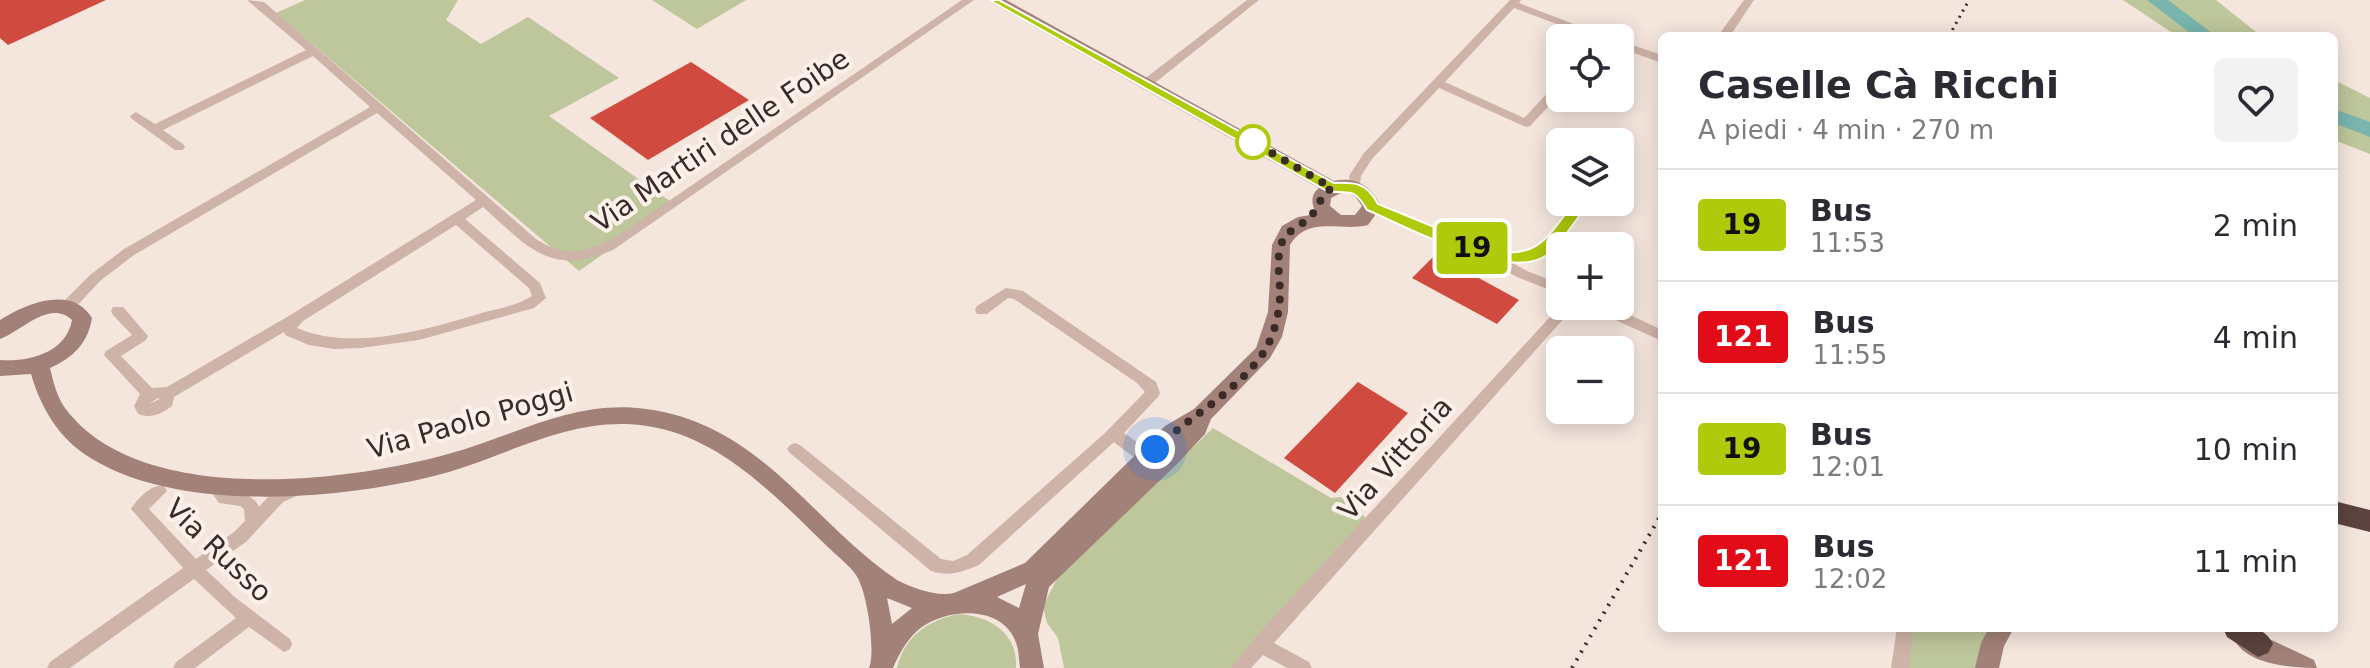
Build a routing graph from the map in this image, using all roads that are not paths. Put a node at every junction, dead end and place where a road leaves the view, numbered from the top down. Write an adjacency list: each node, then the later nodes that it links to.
1 (969, 0): 20 (street, Via Martiri delle Foibe)
2 (995, 0): 12 (main road)
3 (1254, 0): 12 (street)
4 (1749, 0): 8 (street)
5 (257, 1): 10 (street, Via Martiri delle Foibe)
6 (1513, 2): 7 (street); 13 (street)
7 (1569, 24)
8 (1727, 32)
9 (1634, 49): 11 (street)
10 (314, 51): 15 (street, Via Martiri delle Foibe); 17 (street)
11 (1658, 58)
12 (1147, 83): 21 (main road)
13 (1437, 83): 14 (street); 19 (street)
14 (1546, 102)
15 (378, 108): 20 (street, Via Martiri delle Foibe); 25 (street)
16 (136, 116): 17 (street)
17 (155, 129): 18 (street)
18 (179, 147)
19 (1355, 186): 21 (main road); 22 (main road)
20 (484, 201): 23 (street)
21 (1328, 202): 22 (main road); 35 (main road)
22 (1372, 207): 24 (street)
23 (456, 218): 28 (street); 28 (street)
24 (1546, 282)
25 (67, 307): 31 (main road); 33 (main road)
26 (982, 310): 36 (street)
27 (118, 311): 28 (street)
28 (298, 317)
29 (1555, 320): 54 (street, Via Vittoria)
30 (1628, 320): 32 (street)
31 (2, 328)
32 (1658, 334)
33 (38, 364): 34 (main road); 39 (main road, Via Paolo Poggi)
34 (0, 368)
35 (1201, 415): 38 (main road); 51 (main road)
36 (1113, 433): 37 (street); 38 (street)
37 (795, 449)
38 (1147, 457): 47 (main road)
39 (215, 486): 40 (main road, Via Paolo Poggi); 43 (street)
40 (298, 488): 43 (street); 46 (main road, Via Paolo Poggi)
41 (159, 491): 45 (street, Via Russo)
42 (2338, 513): 44 (highway)
43 (253, 520): 45 (street)
44 (2370, 521)
45 (195, 570): 48 (street, Via Russo); 56 (street)
46 (869, 575): 47 (main road); 55 (main road)
47 (952, 602): 51 (main road); 55 (main road)
48 (250, 617): 53 (street, Via Russo); 57 (street)
49 (1904, 632): 61 (street)
50 (2000, 632): 62 (main road)
51 (1026, 633): 58 (main road)
52 (2247, 636): 63 (main road)
53 (284, 644)
54 (1260, 644): 59 (street, Via Vittoria); 60 (street)
55 (883, 661)
56 (56, 668)
57 (182, 668)
58 (1032, 668)
59 (1240, 668)
60 (1303, 668)
61 (1900, 668)
62 (1987, 668)
63 (2305, 668)

